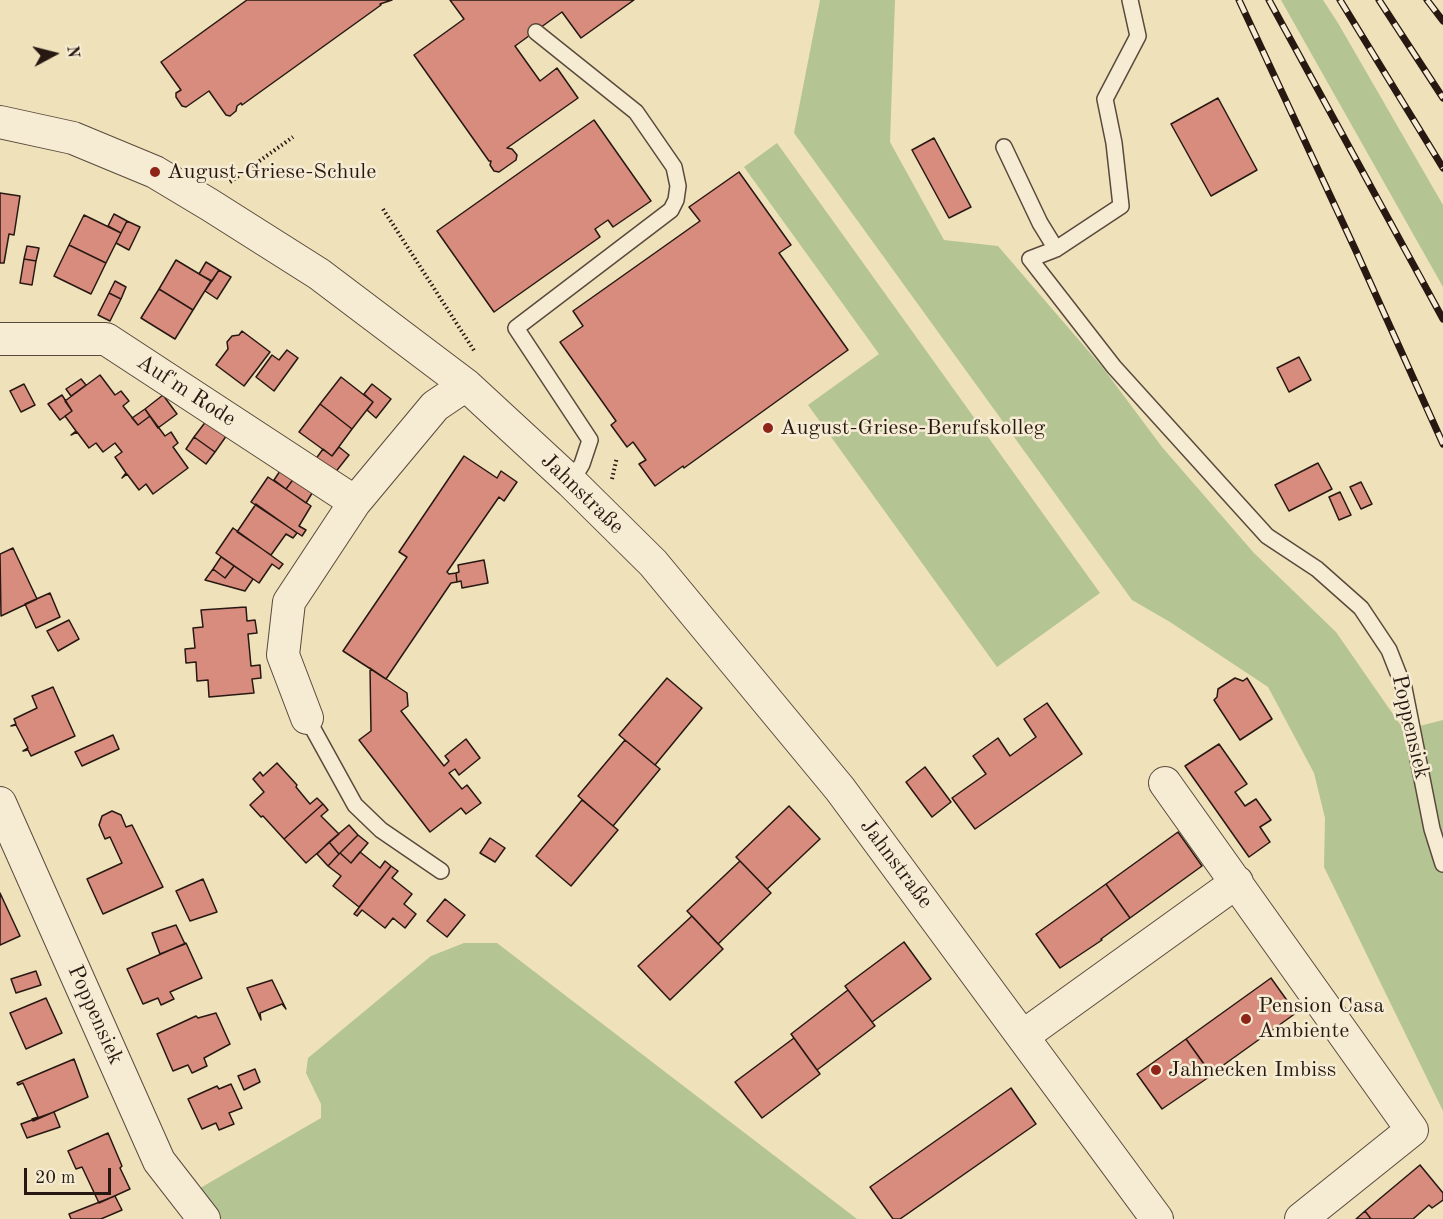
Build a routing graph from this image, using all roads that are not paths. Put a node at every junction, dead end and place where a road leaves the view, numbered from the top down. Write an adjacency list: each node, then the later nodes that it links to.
1 (1130, 0): 5 (lane)
2 (536, 32): 8 (lane)
3 (0, 122): 7 (street, Jahnstraße)
4 (1004, 147): 5 (lane)
5 (1056, 249): 13 (lane, Poppensiek)
6 (0, 339): 9 (street, Auf'm Rode)
7 (473, 373): 8 (street, Jahnstraße); 9 (street)
8 (571, 482): 16 (street, Jahnstraße)
9 (356, 502): 10 (street)
10 (307, 718): 14 (lane)
11 (1165, 783): 15 (street)
12 (0, 803): 17 (street, Poppensiek)
13 (1443, 864)
14 (441, 871)
15 (1237, 882): 16 (street); 19 (street)
16 (1023, 1036): 18 (street, Jahnstraße)
17 (204, 1219)
18 (1157, 1219)
19 (1301, 1219)

